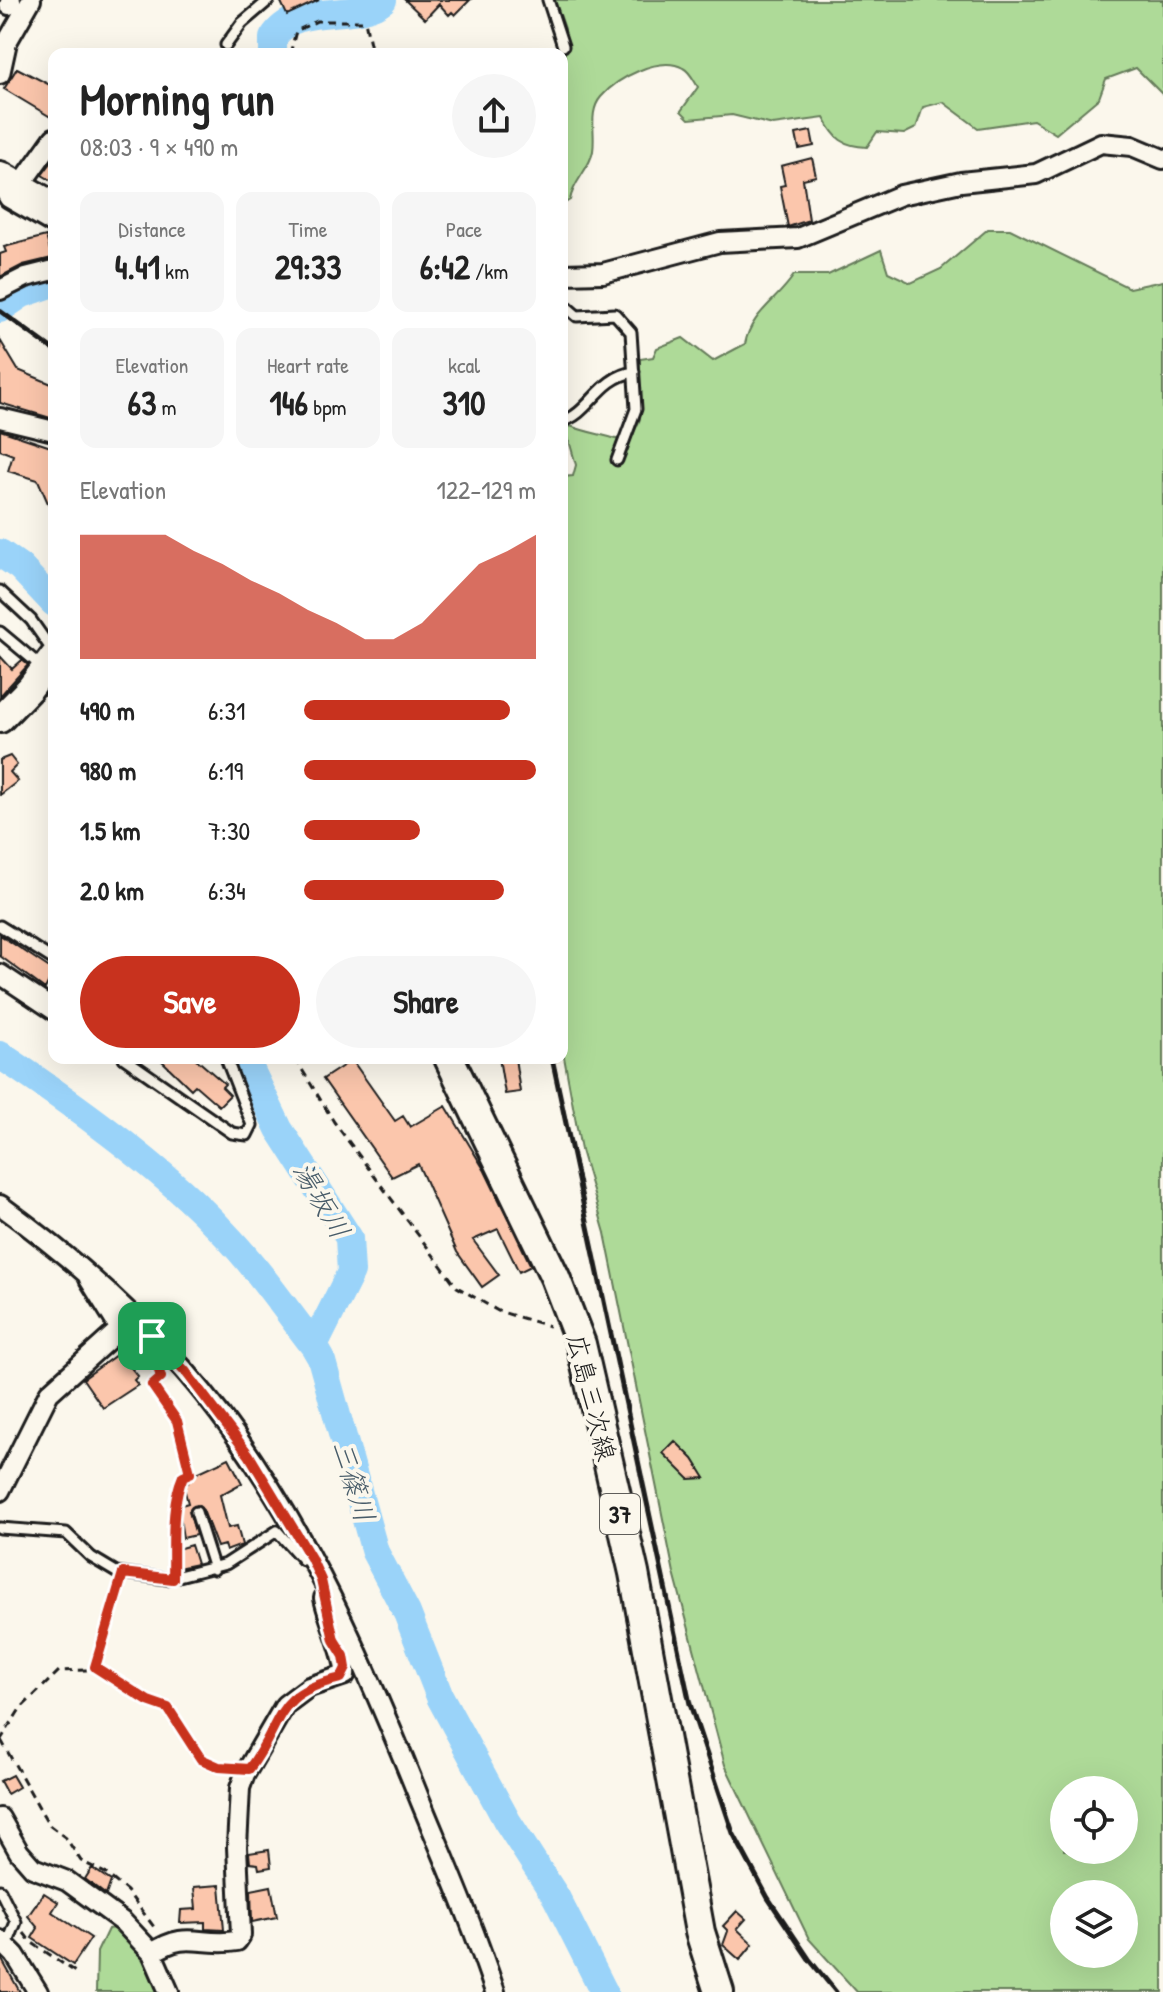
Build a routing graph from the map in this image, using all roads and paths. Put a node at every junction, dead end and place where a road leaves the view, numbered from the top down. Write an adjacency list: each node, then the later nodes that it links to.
1 (31, 0): 8 (street)
2 (269, 0): 4 (lane)
3 (548, 0): 5 (lane)
4 (226, 45)
5 (563, 46)
6 (292, 48): 7 (path)
7 (371, 48)
8 (0, 74)
9 (48, 144): 11 (street)
10 (1163, 159): 15 (street)
11 (6, 182): 12 (main road); 13 (street)
12 (48, 204)
13 (48, 221)
14 (48, 272): 16 (street)
15 (568, 274)
16 (0, 290)
17 (568, 308): 18 (lane)
18 (634, 372): 19 (lane); 22 (lane)
19 (568, 417)
20 (0, 418): 21 (street)
21 (48, 430)
22 (617, 460)
23 (0, 591): 25 (lane)
24 (0, 632): 26 (lane)
25 (48, 653)
26 (48, 657)
27 (48, 663): 28 (street)
28 (0, 719)
29 (0, 926): 30 (lane)
30 (48, 956)
31 (0, 974): 32 (street)
32 (48, 1006)
33 (133, 1064): 34 (lane)
34 (229, 1064)
35 (299, 1064): 39 (path)
36 (452, 1064): 60 (main road, 広島三次線 / 37)
37 (0, 1205): 38 (street)
38 (87, 1273): 40 (street); 40 (street)
39 (553, 1329)
40 (136, 1340): 41 (street); 46 (path); 47 (street)
41 (0, 1491)
42 (196, 1512): 44 (lane)
43 (0, 1528): 45 (lane)
44 (214, 1569): 46 (lane); 47 (lane)
45 (123, 1573): 46 (lane); 48 (path)
46 (173, 1579)
47 (321, 1580): 50 (street); 59 (street)
48 (95, 1667): 49 (path); 50 (path)
49 (1, 1740): 55 (path)
50 (249, 1769): 55 (street)
51 (0, 1818): 55 (street)
52 (0, 1890): 53 (lane)
53 (16, 1922): 54 (lane); 56 (path)
54 (4, 1942): 57 (street)
55 (159, 1948): 58 (street)
56 (78, 1974)
57 (38, 1992)
58 (169, 1992)
59 (495, 1992)
60 (719, 1992)

